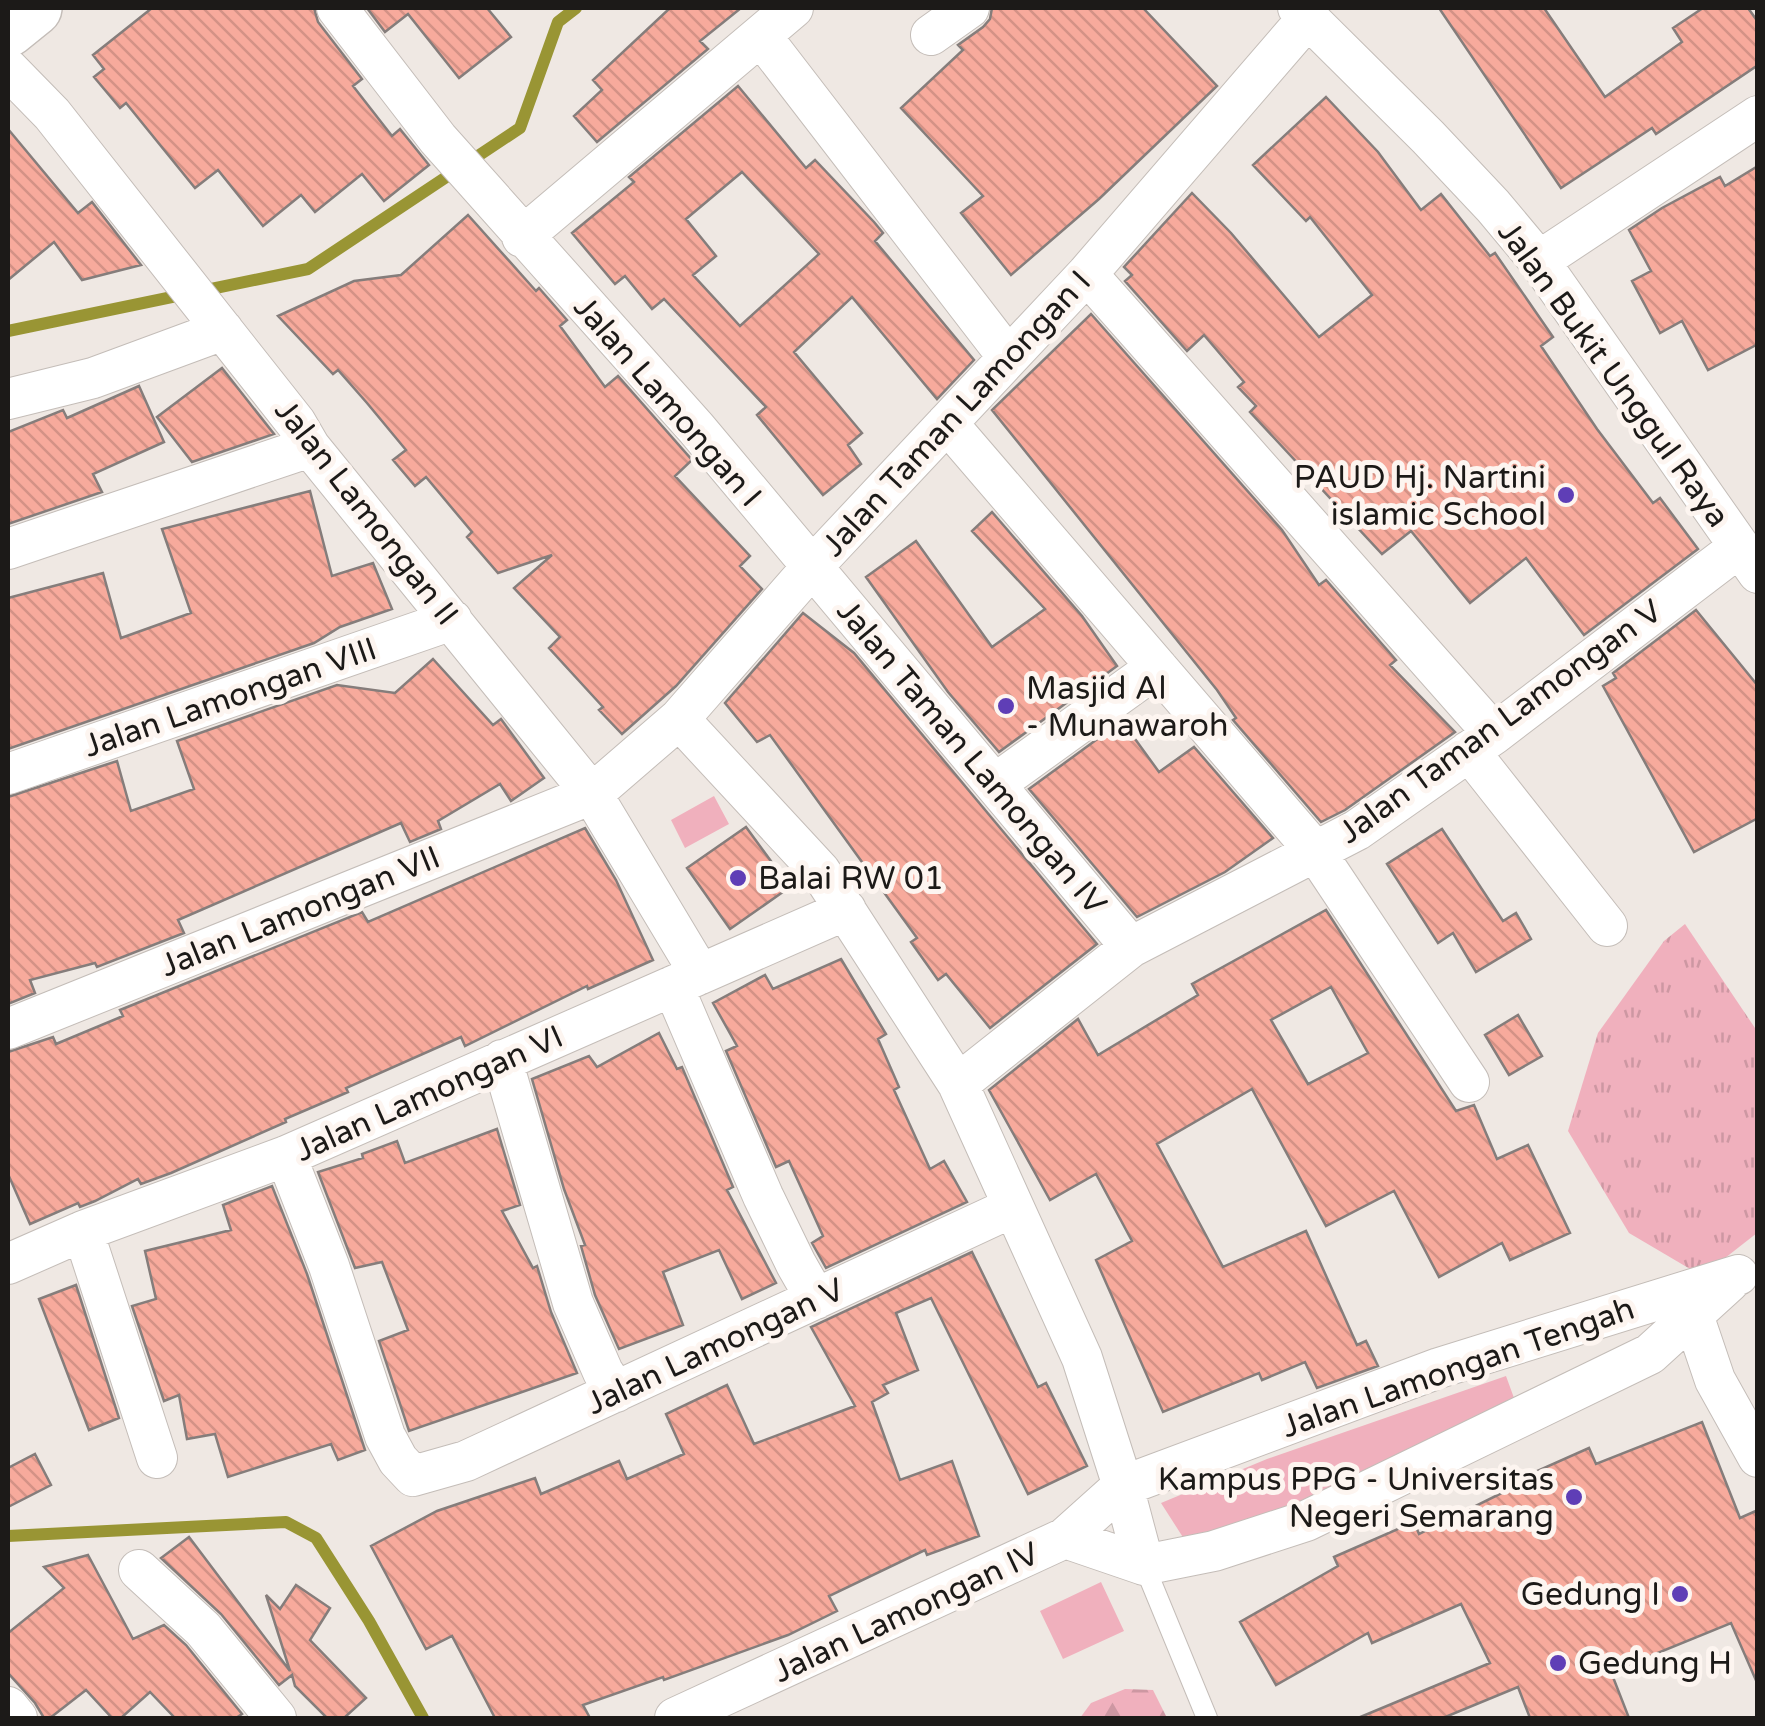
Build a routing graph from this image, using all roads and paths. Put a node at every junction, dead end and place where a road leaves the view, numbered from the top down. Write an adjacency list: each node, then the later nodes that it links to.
1 (34, 8): 6 (street)
2 (337, 8): 11 (street, Jalan Lamongan I)
3 (792, 8): 8 (street)
4 (970, 8): 7 (street)
5 (1302, 13): 12 (street, Jalan Bukit Unggul Raya); 13 (street, Jalan Taman Lamongan I)
6 (8, 29)
7 (932, 35)
8 (761, 36): 11 (street); 15 (street)
9 (8, 69): 14 (street, Jalan Lamongan II)
10 (1758, 116): 12 (street)
11 (522, 237): 21 (street, Jalan Lamongan I)
12 (1539, 261): 20 (street, Jalan Bukit Unggul Raya)
13 (1086, 274): 15 (street, Jalan Taman Lamongan I); 25 (street)
14 (223, 330): 16 (street); 18 (street, Jalan Lamongan II)
15 (1008, 357): 17 (street, Jalan Taman Lamongan I)
16 (8, 399)
17 (948, 423): 21 (street, Jalan Taman Lamongan I); 23 (street)
18 (310, 446): 19 (street); 22 (street, Jalan Lamongan II)
19 (8, 549)
20 (1748, 560): 25 (street, Jalan Taman Lamongan V)
21 (812, 567): 24 (street, Jalan Taman Lamongan I); 27 (street, Jalan Taman Lamongan IV)
22 (452, 620): 26 (street, Jalan Lamongan VIII); 28 (street, Jalan Lamongan II)
23 (1157, 667): 27 (street); 29 (street)
24 (680, 719): 28 (street, Jalan Taman Lamongan I); 30 (street)
25 (1481, 742): 29 (street, Jalan Taman Lamongan V); 31 (street)
26 (8, 774)
27 (995, 784): 32 (street, Jalan Taman Lamongan IV)
28 (592, 794): 33 (street, Jalan Lamongan II); 34 (street, Jalan Lamongan VII)
29 (1315, 851): 32 (street, Jalan Taman Lamongan V); 36 (street)
30 (846, 910): 33 (street, Jalan Lamongan VI); 37 (street)
31 (1607, 926)
32 (1131, 947): 37 (street, Jalan Taman Lamongan V)
33 (686, 980): 35 (street, Jalan Lamongan VI); 43 (street, Jalan Lamongan II)
34 (8, 1029)
35 (502, 1060): 38 (street, Jalan Lamongan VI); 45 (street)
36 (1470, 1082)
37 (958, 1084): 39 (street)
38 (286, 1156): 40 (street, Jalan Lamongan VI); 45 (street, Jalan Lamongan V)
39 (1013, 1207): 43 (street, Jalan Lamongan V); 48 (street)
40 (83, 1231): 41 (street, Jalan Lamongan VI); 47 (street)
41 (8, 1264)
42 (1748, 1267): 44 (street, Jalan Lamongan Tengah); 48 (street, Jalan Lamongan Tengah)
43 (816, 1298): 45 (street, Jalan Lamongan V)
44 (1694, 1315): 46 (street); 50 (street, Jalan Lamongan Tengah)
45 (616, 1392)
46 (1758, 1457)
47 (158, 1458)
48 (1123, 1486): 49 (street, Jalan Lamongan IV); 50 (street)
49 (1065, 1538): 50 (street); 55 (street, Jalan Lamongan IV)
50 (1144, 1565): 56 (lane)
51 (140, 1570): 54 (street)
52 (8, 1707): 53 (street)
53 (16, 1718)
54 (276, 1718)
55 (676, 1718)
56 (1207, 1718)

